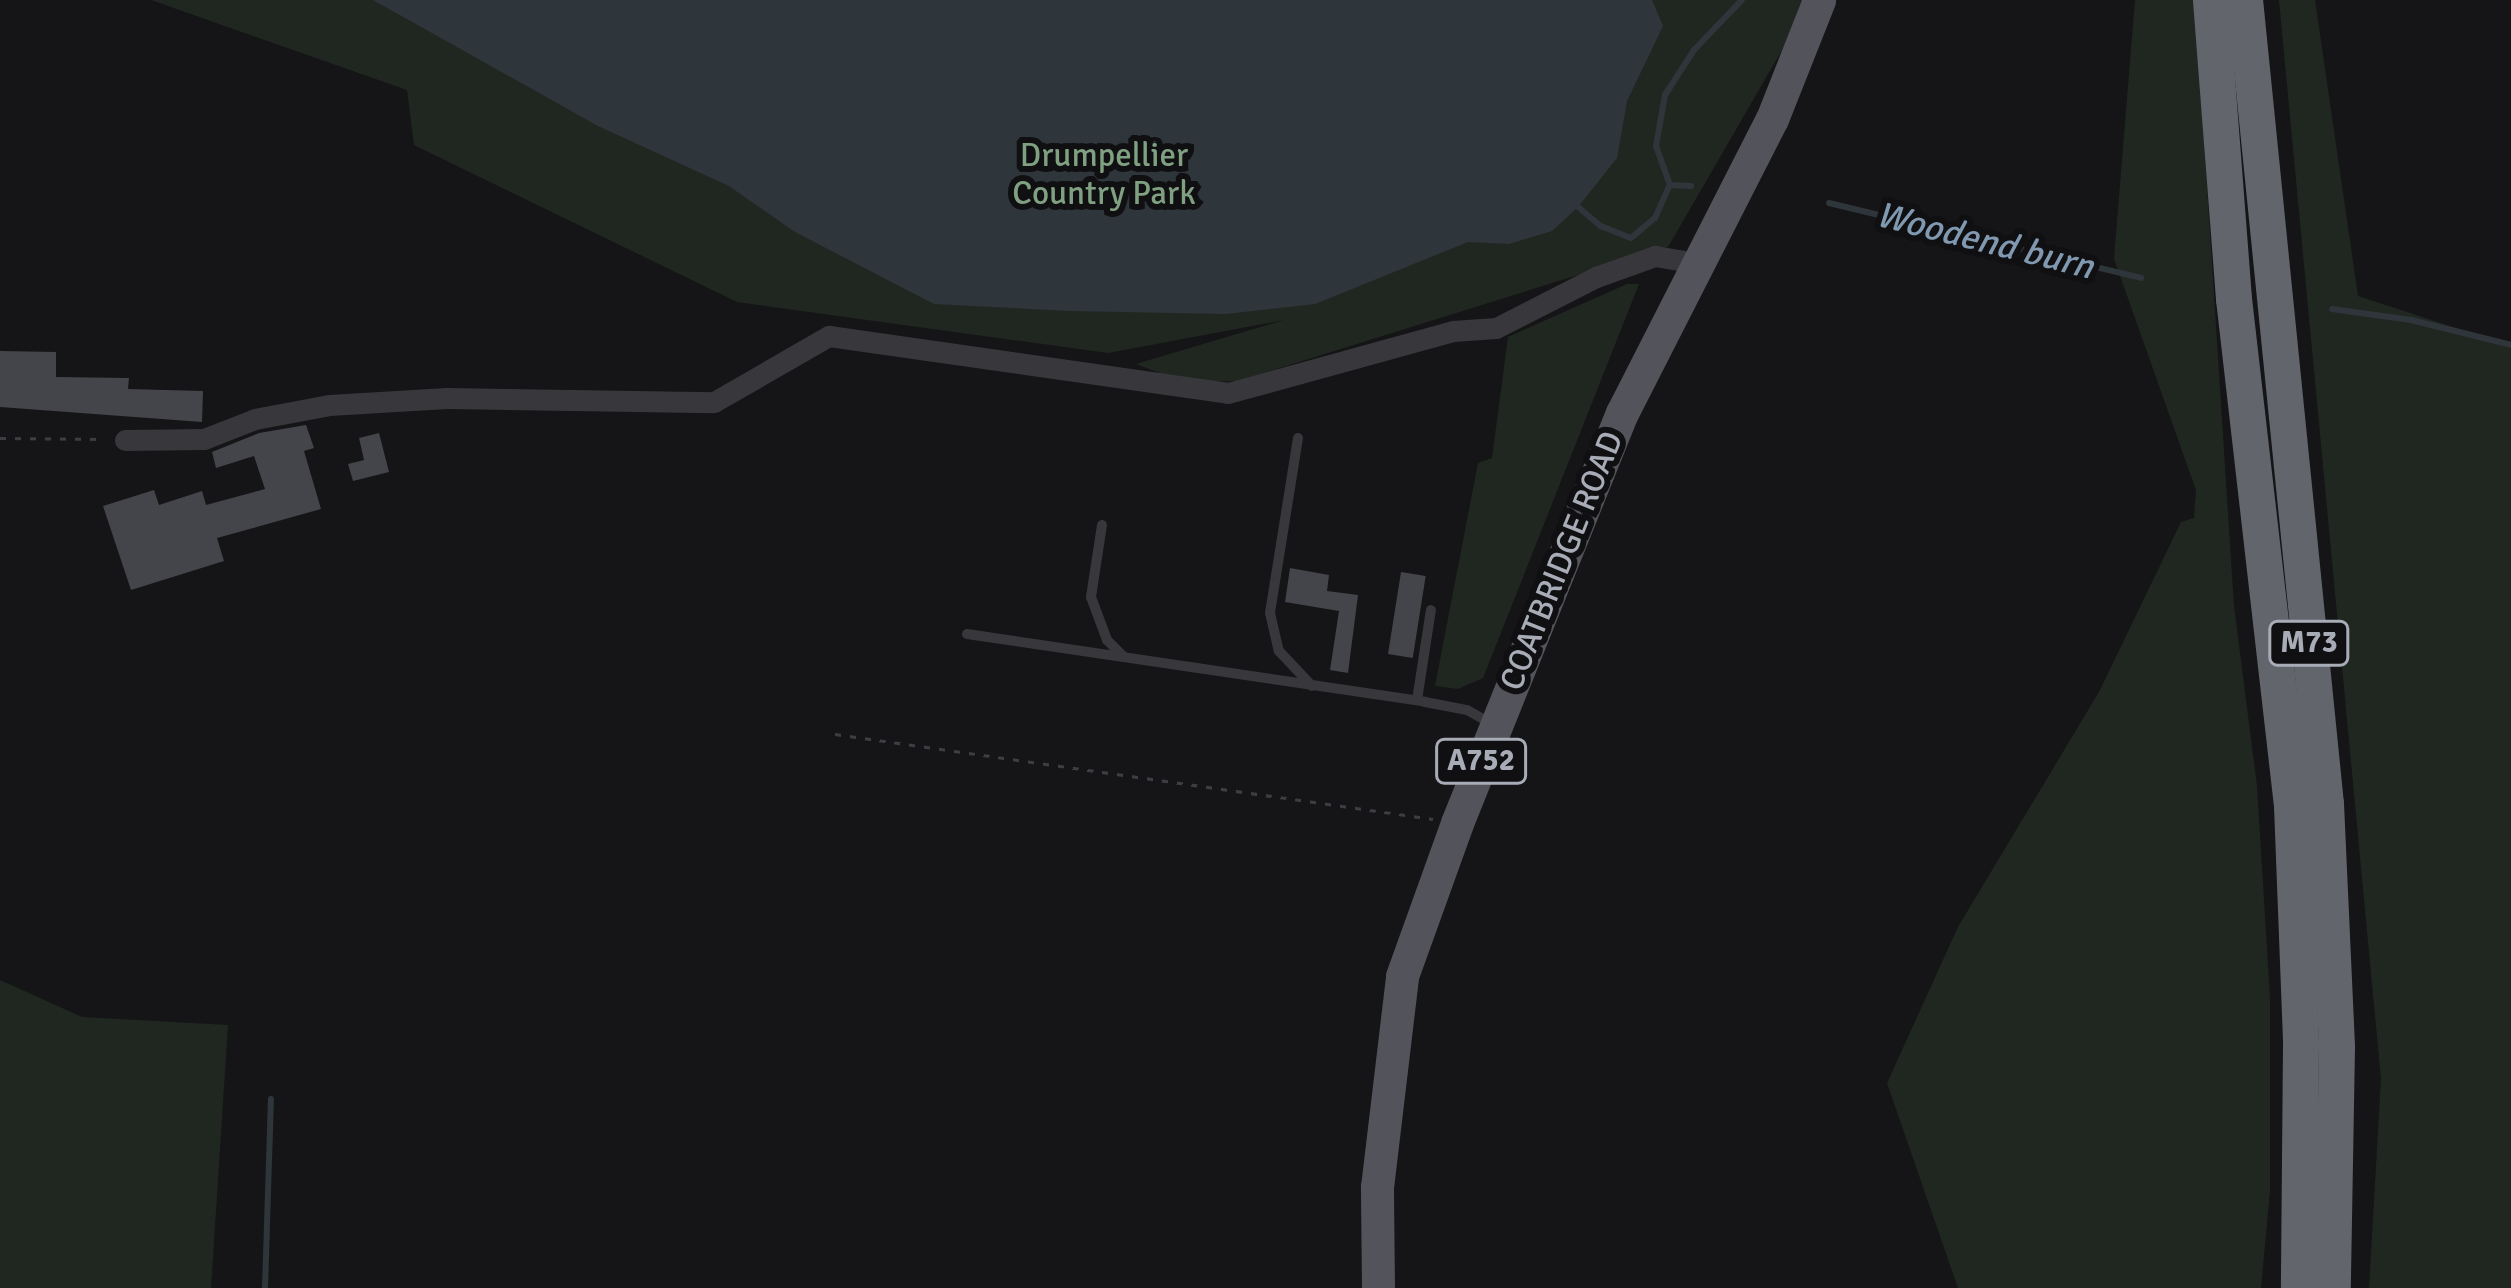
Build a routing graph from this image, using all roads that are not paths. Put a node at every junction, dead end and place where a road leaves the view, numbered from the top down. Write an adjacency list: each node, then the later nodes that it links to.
1 (1819, 0): 4 (main road, A752)
2 (2211, 0): 15 (highway, M73)
3 (2245, 0): 16 (highway, M73)
4 (1696, 263): 6 (street); 13 (main road, COATBRIDGE ROAD / A752)
5 (1298, 438): 11 (lane)
6 (125, 440)
7 (1102, 525): 10 (lane)
8 (1431, 610): 12 (lane)
9 (967, 634): 10 (lane)
10 (1125, 658): 11 (lane)
11 (1312, 686): 12 (lane)
12 (1417, 700): 13 (lane)
13 (1495, 725): 14 (main road, COATBRIDGE ROAD / A752)
14 (1378, 1288)
15 (2299, 1288)
16 (2333, 1288)

